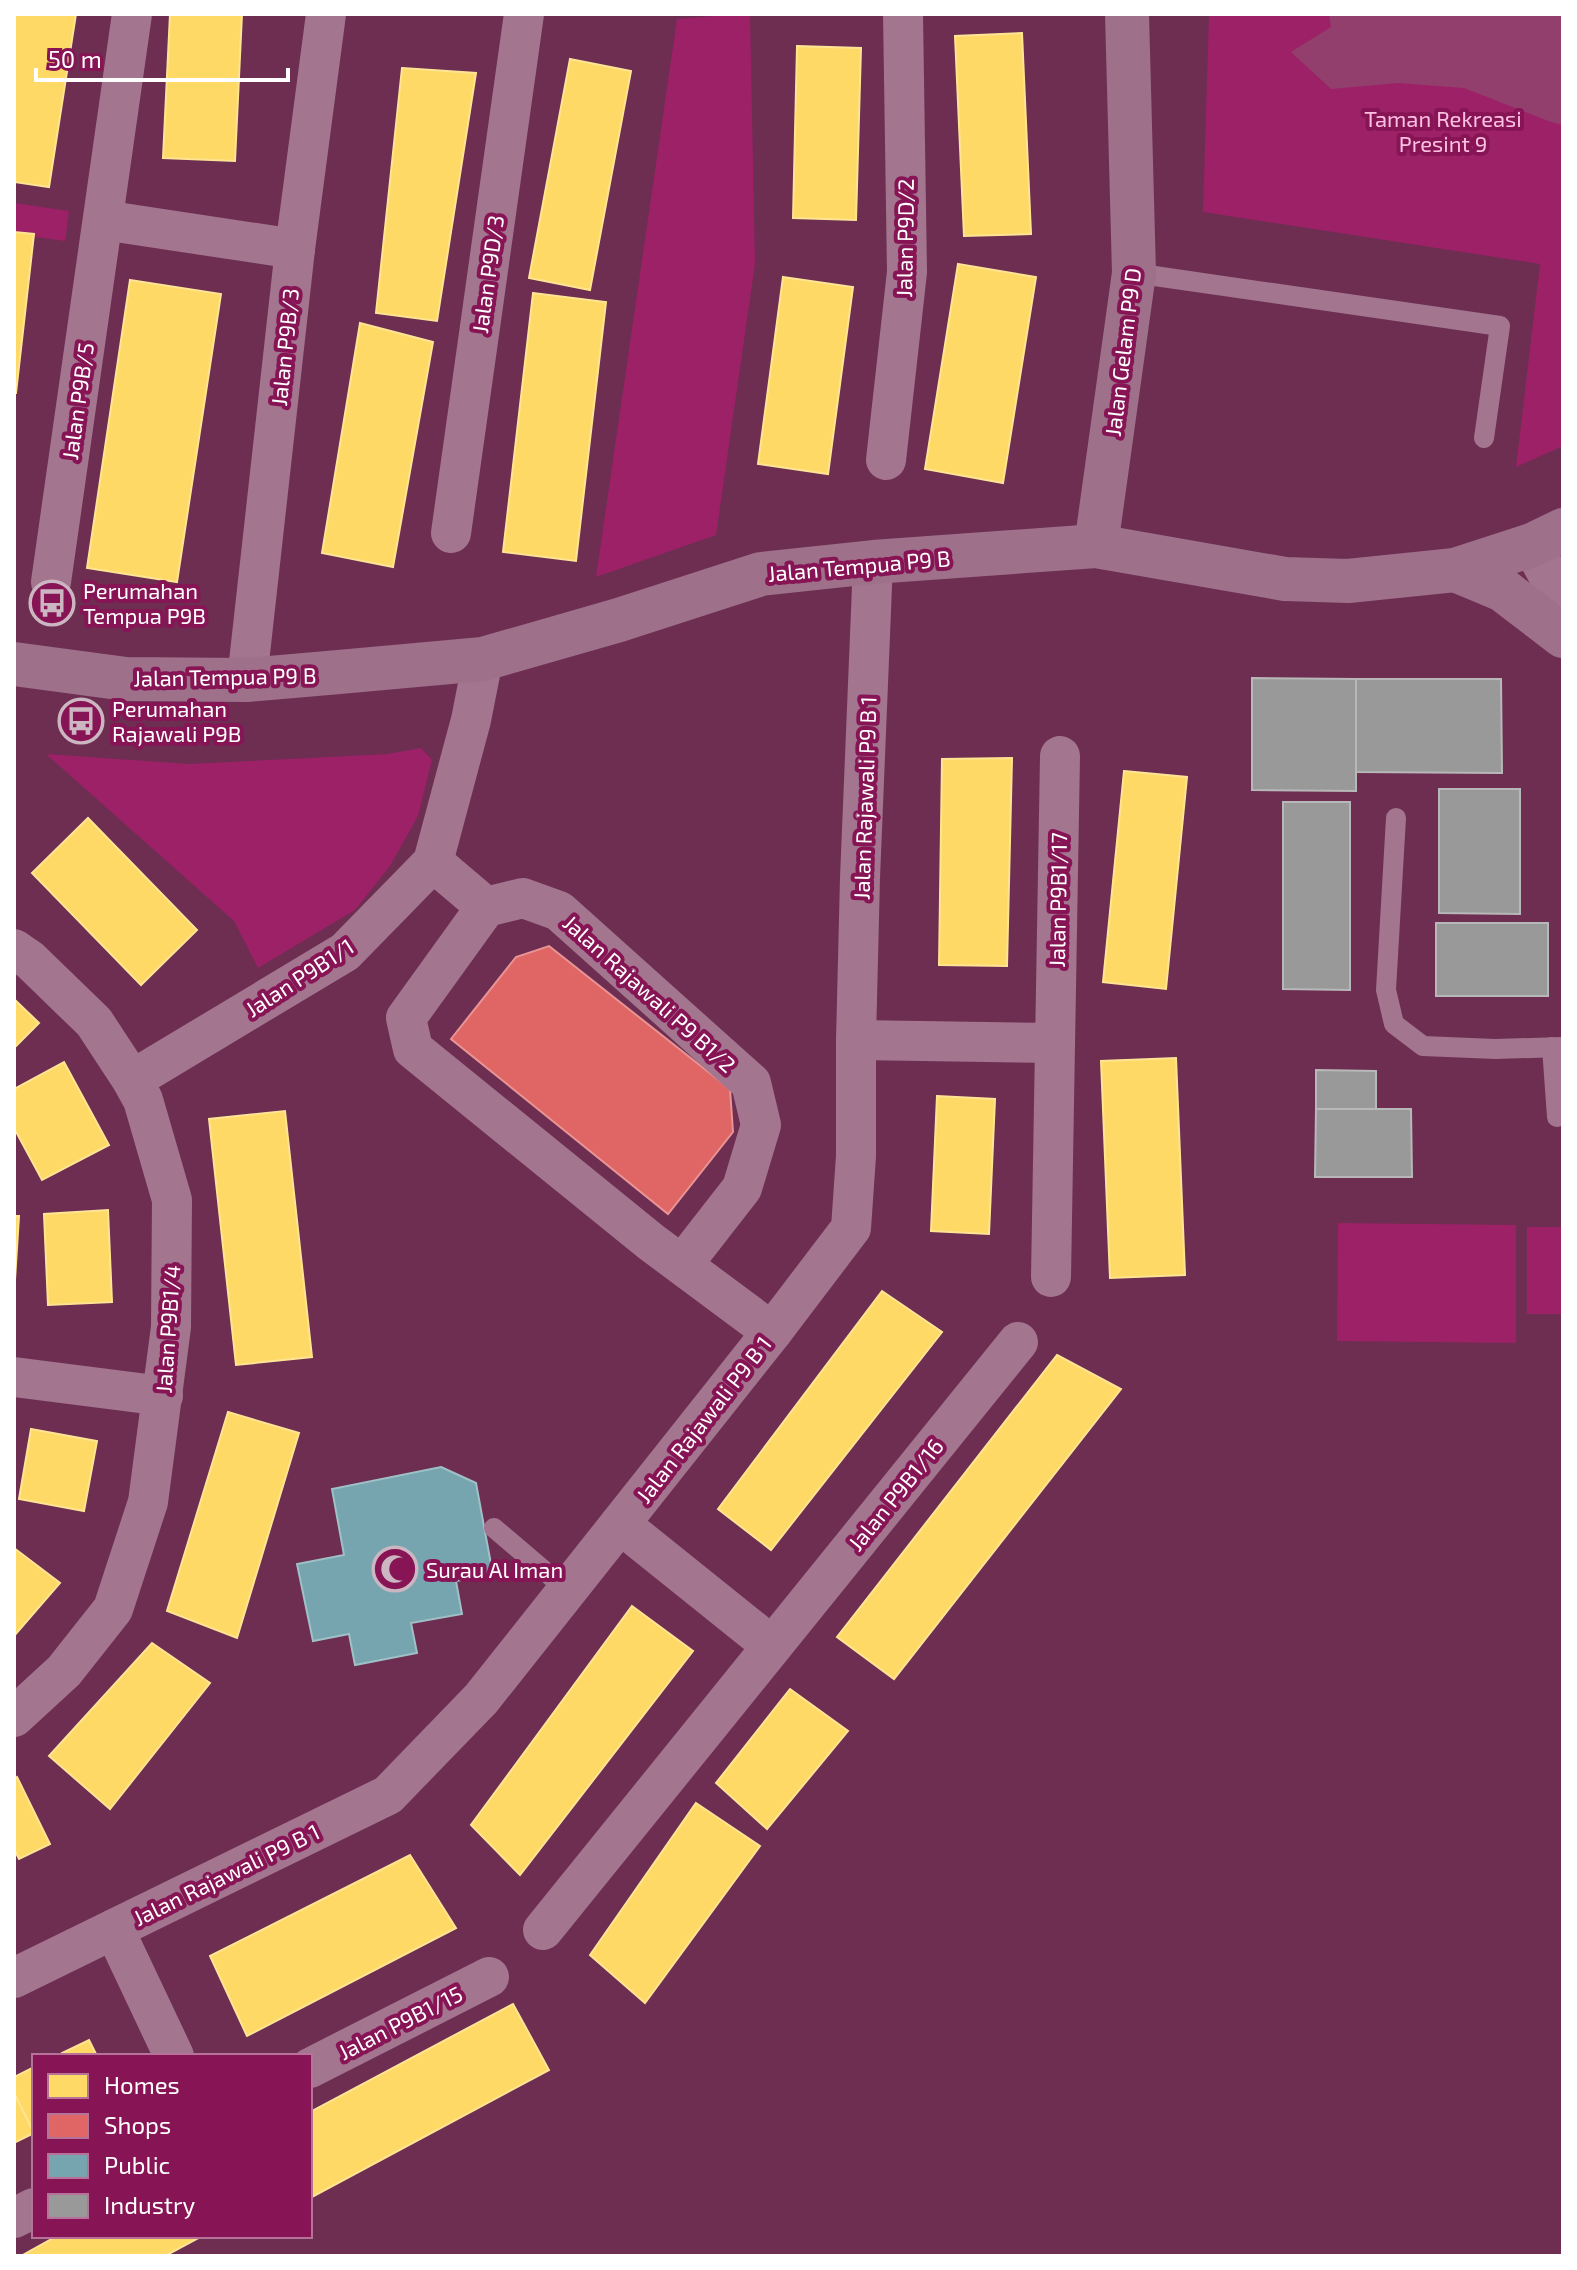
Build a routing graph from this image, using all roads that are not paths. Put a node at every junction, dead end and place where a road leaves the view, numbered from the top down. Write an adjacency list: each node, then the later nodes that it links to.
1 (132, 14): 6 (street, Jalan P9B/5)
2 (326, 14): 7 (street, Jalan P9B/3)
3 (524, 14): 11 (street, Jalan P9D/3)
4 (903, 14): 10 (street, Jalan P9D/2)
5 (1127, 14): 8 (street, Jalan Gelam P9 D)
6 (103, 220): 7 (street); 16 (street, Jalan P9B/5)
7 (295, 249): 21 (street, Jalan P9B/3)
8 (1134, 273): 9 (lane); 13 (street, Jalan Gelam P9 D)
9 (1484, 438)
10 (886, 460)
11 (451, 533)
12 (1547, 538): 15 (street, Jalan Tempua P9 B); 17 (street)
13 (1096, 546): 14 (street, Jalan Tempua P9 B); 15 (street, Jalan Tempua P9 B)
14 (873, 562): 19 (street, Jalan Tempua P9 B); 27 (street, Jalan Rajawali P9 B 1)
15 (1455, 570): 18 (street)
16 (51, 582)
17 (1563, 603)
18 (1563, 636)
19 (483, 659): 21 (street, Jalan Tempua P9 B); 24 (street, Jalan P9B1/1)
20 (14, 664): 21 (street, Jalan Tempua P9 B)
21 (247, 680)
22 (1060, 756): 28 (street, Jalan P9B1/17)
23 (1396, 818): 29 (lane)
24 (433, 862): 25 (street); 30 (street, Jalan P9B1/1)
25 (486, 907): 32 (street); 32 (street, Jalan Rajawali P9 B1/2)
26 (14, 949): 30 (street, Jalan P9B1/4)
27 (856, 1040): 28 (street); 34 (street, Jalan Rajawali P9 B 1)
28 (1055, 1043): 33 (street, Jalan P9B1/17)
29 (1558, 1047): 31 (lane)
30 (132, 1080): 37 (street, Jalan P9B1/4)
31 (1557, 1117)
32 (682, 1265): 34 (street)
33 (1051, 1277)
34 (772, 1332): 38 (street, Jalan Rajawali P9 B 1)
35 (1018, 1342): 41 (street, Jalan P9B1/16)
36 (14, 1377): 37 (street)
37 (163, 1396): 42 (street, Jalan P9B1/4)
38 (620, 1524): 40 (street, Jalan Rajawali P9 B 1); 41 (street)
39 (494, 1528): 40 (lane)
40 (567, 1590): 43 (street, Jalan Rajawali P9 B 1)
41 (772, 1646): 44 (street, Jalan P9B1/16)
42 (14, 1717)
43 (114, 1929): 46 (street, Jalan Rajawali P9 B 1); 47 (street)
44 (543, 1930)
45 (489, 1977): 48 (street, Jalan P9B1/15)
46 (14, 1978)
47 (173, 2054)
48 (312, 2067)
49 (32, 2209): 50 (street)
50 (14, 2218)

